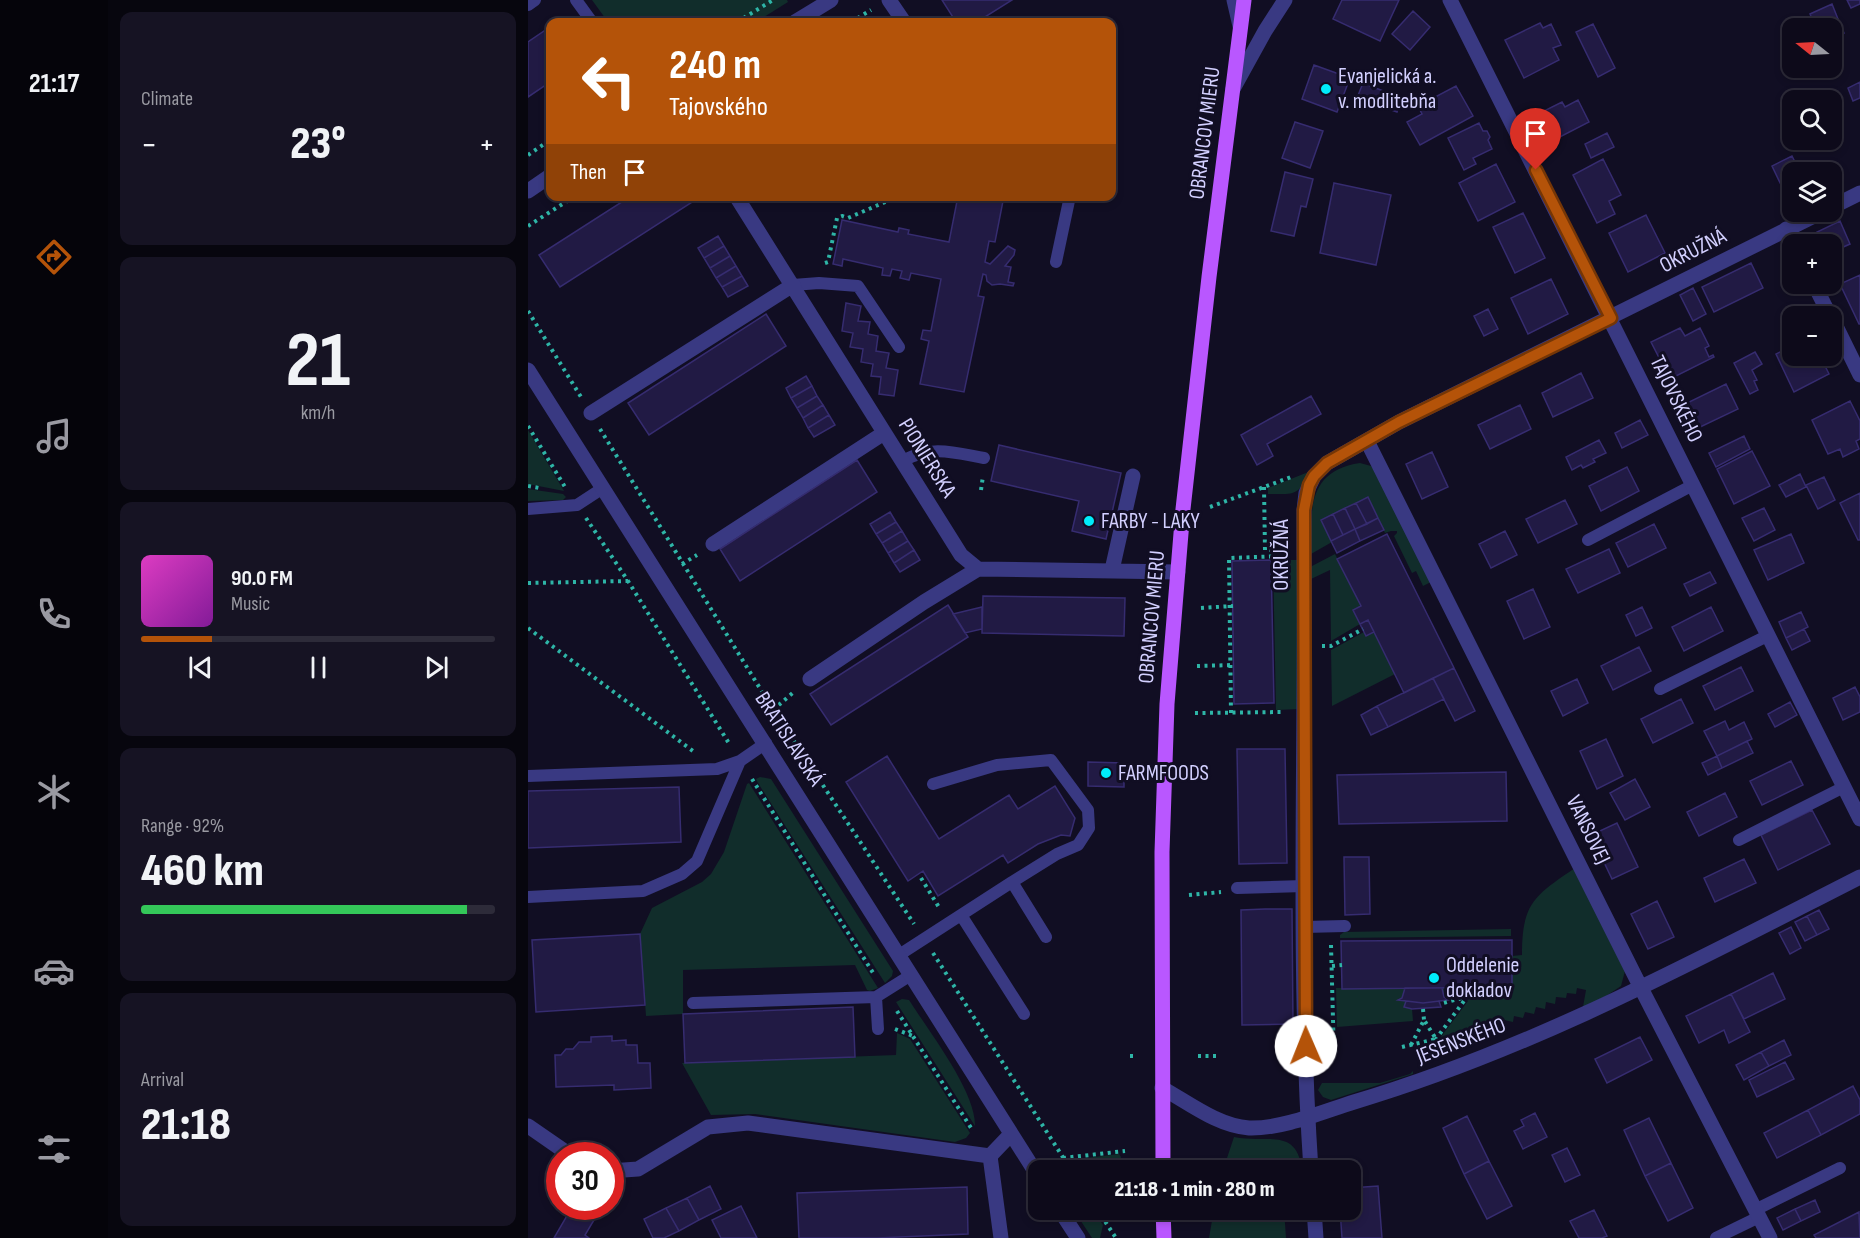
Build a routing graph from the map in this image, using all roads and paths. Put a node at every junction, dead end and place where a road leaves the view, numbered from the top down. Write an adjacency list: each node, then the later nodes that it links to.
1 (535, 0): 10 (lane)
2 (576, 0): 12 (lane)
3 (773, 0): 13 (path)
4 (831, 0): 11 (street)
5 (1234, 0): 16 (street)
6 (1244, 0): 16 (main road, OBRANCOV MIERU)
7 (1285, 0): 17 (street)
8 (1450, 0): 36 (street, TAJOVSKÉHO)
9 (884, 3): 14 (path); 15 (street)
10 (528, 5)
11 (807, 6)
12 (589, 18)
13 (744, 18)
14 (858, 18)
15 (900, 18)
16 (1241, 31): 17 (main road, OBRANCOV MIERU)
17 (1233, 89): 64 (main road, OBRANCOV MIERU)
18 (546, 143): 19 (path)
19 (528, 154)
20 (546, 180): 21 (street)
21 (528, 191)
22 (1860, 193): 27 (street)
23 (566, 201): 29 (path)
24 (739, 201): 34 (street, PIONIERSKA)
25 (887, 201): 33 (path)
26 (1069, 201): 32 (lane)
27 (1842, 202)
28 (1801, 222): 30 (street, OKRUŽNÁ)
29 (528, 226)
30 (1786, 229): 31 (street); 36 (street, OKRUŽNÁ)
31 (1789, 234)
32 (1056, 262)
33 (822, 264)
34 (793, 285): 38 (lane); 41 (street); 43 (street, PIONIERSKA)
35 (528, 311): 41 (path)
36 (1611, 318): 44 (street, OKRUŽNÁ); 49 (street, TAJOVSKÉHO)
37 (1842, 339): 40 (street)
38 (898, 346)
39 (528, 370): 51 (street, BRATISLAVSKÁ)
40 (1860, 375)
41 (591, 413): 61 (path)
42 (528, 426): 53 (path)
43 (884, 433): 45 (street, PIONIERSKA); 57 (street)
44 (1367, 441): 47 (street, OKRUŽNÁ); 108 (street, VANSOVEJ)
45 (902, 461): 46 (lane); 62 (street, PIONIERSKA)
46 (984, 463): 52 (path)
47 (1320, 468): 50 (path); 78 (street, OKRUŽNÁ)
48 (1133, 476): 63 (street)
49 (1693, 485): 56 (lane); 71 (street, TAJOVSKÉHO)
50 (1264, 487): 54 (path); 59 (path)
51 (603, 488): 53 (lane); 81 (street, BRATISLAVSKÁ)
52 (981, 490)
53 (577, 505): 55 (lane); 65 (path)
54 (1210, 507)
55 (528, 508)
56 (1588, 540)
57 (712, 544)
58 (1271, 556): 67 (path)
59 (1292, 556)
60 (688, 561): 61 (path)
61 (682, 564): 77 (path)
62 (978, 569): 63 (street); 75 (street)
63 (1112, 570): 64 (street)
64 (1178, 572): 125 (main road, OBRANCOV MIERU)
65 (628, 581): 66 (path); 82 (path)
66 (528, 583)
67 (1231, 606): 68 (path); 73 (path)
68 (1201, 608)
69 (528, 628): 83 (path)
70 (1363, 629): 72 (path)
71 (1767, 636): 76 (lane); 86 (street, TAJOVSKÉHO)
72 (1331, 646)
73 (1232, 665): 74 (path); 80 (path)
74 (1197, 666)
75 (810, 678): 77 (path)
76 (1660, 688)
77 (773, 710): 103 (path)
78 (1304, 711): 80 (path); 92 (street, OKRUŽNÁ)
79 (1195, 713): 80 (path)
80 (1231, 713)
81 (766, 743): 82 (lane); 104 (street, BRATISLAVSKÁ)
82 (740, 761): 83 (lane); 96 (lane); 109 (path)
83 (717, 769): 84 (lane)
84 (528, 776)
85 (933, 783): 91 (lane)
86 (1844, 787): 87 (street, TAJOVSKÉHO); 88 (lane)
87 (1860, 819)
88 (1739, 840)
89 (1860, 877): 108 (street, JESENSKÉHO)
90 (921, 878): 98 (path)
91 (1012, 882): 97 (lane); 102 (lane)
92 (1304, 886): 93 (lane); 100 (street, OKRUŽNÁ)
93 (1237, 888)
94 (1214, 894): 95 (path)
95 (1190, 895)
96 (528, 897)
97 (961, 915): 98 (lane); 114 (lane)
98 (948, 923): 103 (lane)
99 (1345, 926): 101 (lane)
100 (1304, 927): 101 (lane); 126 (street, OKRUŽNÁ)
101 (1331, 927): 106 (path)
102 (1046, 937)
103 (924, 938): 104 (lane); 133 (path)
104 (899, 955): 107 (street, BRATISLAVSKÁ)
105 (1342, 965): 106 (path)
106 (1332, 966): 124 (path)
107 (911, 975): 109 (lane); 129 (street, BRATISLAVSKÁ)
108 (1641, 988): 126 (street, JESENSKÉHO); 139 (street, VANSOVEJ)
109 (879, 991): 111 (lane); 116 (lane)
110 (892, 1002): 128 (path)
111 (693, 1003)
112 (1440, 1004): 117 (path)
113 (1423, 1009): 115 (path)
114 (1024, 1014)
115 (1424, 1020): 118 (path); 118 (path)
116 (878, 1029)
117 (1439, 1035)
118 (1411, 1045): 119 (path)
119 (1402, 1047)
120 (1130, 1056): 121 (path)
121 (1136, 1056)
122 (1198, 1056): 123 (path)
123 (1219, 1056)
124 (1334, 1057)
125 (1162, 1088): 126 (street, JESENSKÉHO); 135 (main road, OBRANCOV MIERU)
126 (1307, 1116): 136 (street, OKRUŽNÁ)
127 (528, 1126): 130 (street)
128 (974, 1131)
129 (1011, 1134): 132 (street); 134 (street, BRATISLAVSKÁ)
130 (551, 1142)
131 (1125, 1151): 133 (path)
132 (990, 1156): 138 (street); 144 (street)
133 (1063, 1158)
134 (1028, 1160)
135 (1163, 1160)
136 (1310, 1160)
137 (1840, 1168): 139 (lane)
138 (624, 1170)
139 (1757, 1214): 149 (lane); 150 (street, VANSOVEJ)
140 (1066, 1220): 145 (street)
141 (1104, 1220): 146 (path)
142 (1163, 1220): 147 (main road)
143 (1315, 1220): 148 (street)
144 (1001, 1238)
145 (1078, 1238)
146 (1116, 1238)
147 (1164, 1238)
148 (1316, 1238)
149 (1716, 1238)
150 (1770, 1238)

